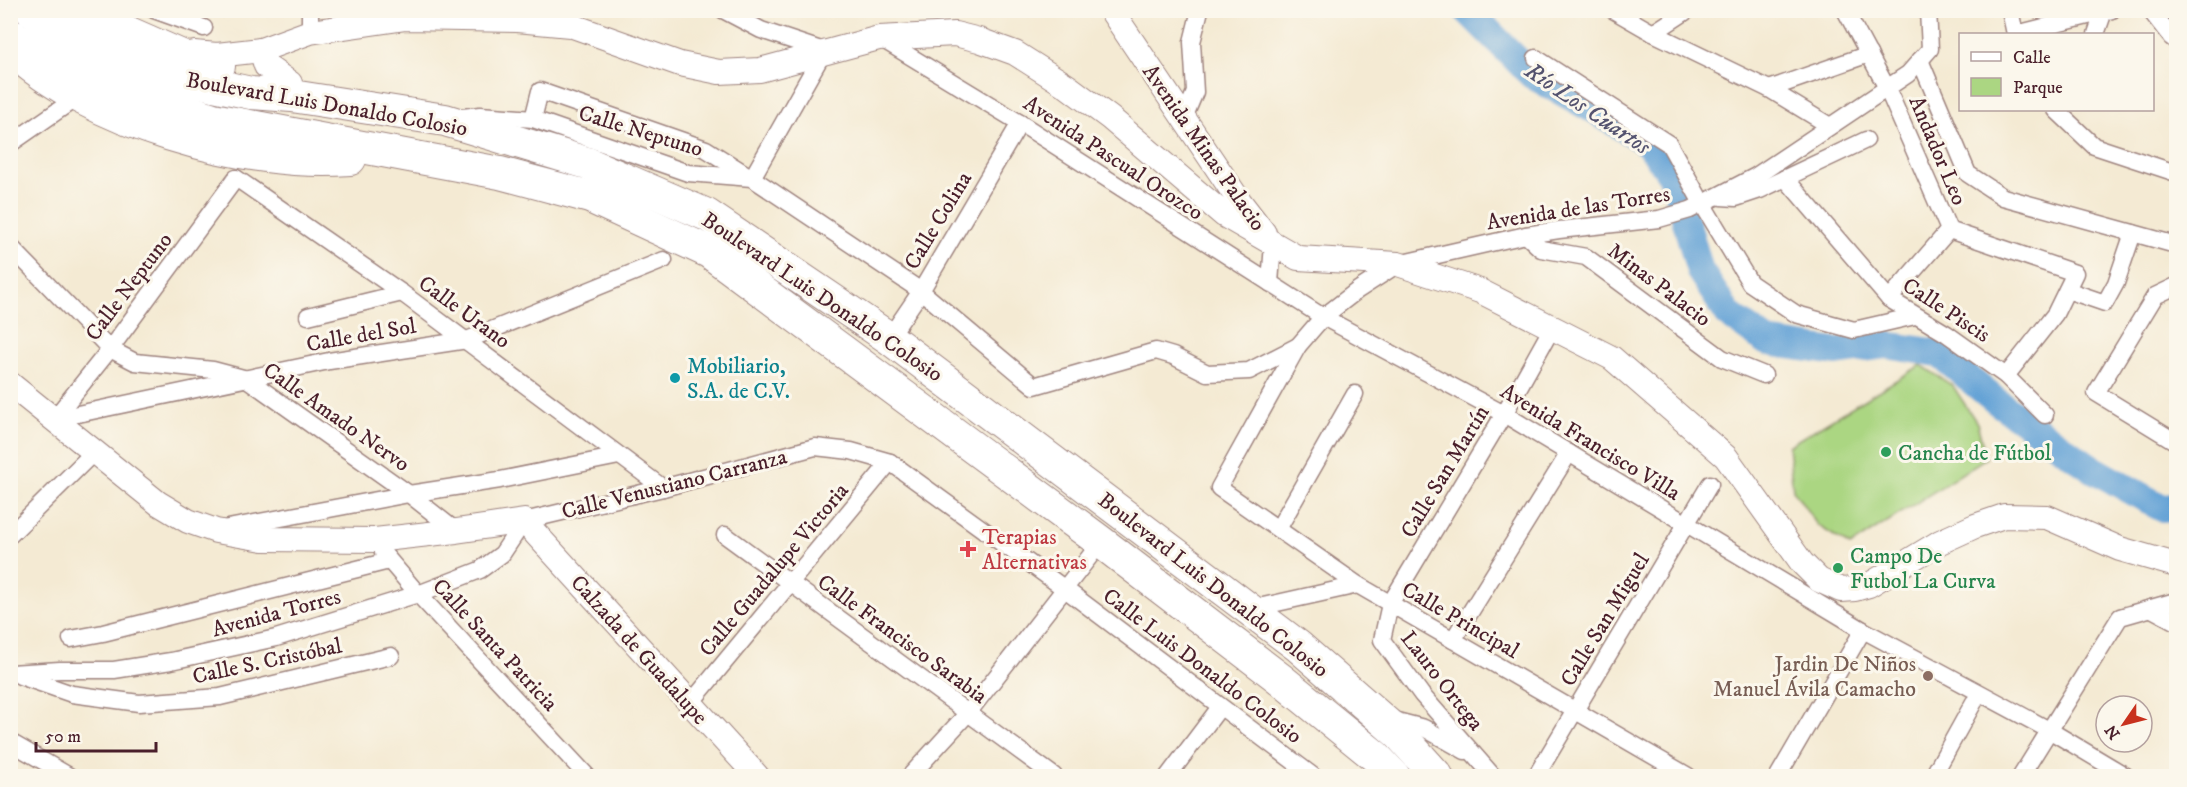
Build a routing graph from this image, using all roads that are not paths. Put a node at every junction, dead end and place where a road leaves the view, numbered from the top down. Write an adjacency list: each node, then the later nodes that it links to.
1 (30, 10): 34 (highway, Boulevard Luis Donaldo Colosio)
2 (77, 10): 25 (highway)
3 (154, 10): 15 (street)
4 (723, 10): 26 (street)
5 (1111, 10): 36 (main road, Avenida Minas Palacio)
6 (1200, 10): 36 (street)
7 (1613, 10): 16 (street)
8 (1688, 10): 16 (street)
9 (1845, 10): 27 (street, Andador Leo)
10 (1928, 10): 29 (street)
11 (2010, 10): 17 (street)
12 (2150, 10): 22 (street)
13 (2108, 12): 18 (street); 19 (street)
14 (310, 21): 24 (main road); 26 (main road)
15 (204, 28)
16 (1653, 33): 32 (street)
17 (2016, 33)
18 (2020, 33)
19 (2097, 33)
20 (10, 34): 43 (highway, Boulevard Luis Donaldo Colosio)
21 (879, 38): 26 (main road); 39 (street, Avenida Pascual Orozco); 53 (main road)
22 (2176, 41)
23 (10, 49): 33 (highway)
24 (261, 50): 25 (main road); 30 (main road)
25 (172, 51): 30 (highway)
26 (824, 51): 45 (street)
27 (1869, 54): 31 (street, Andador Leo); 32 (street)
28 (1536, 58): 49 (street)
29 (1920, 60): 31 (street, Avenida de las Torres); 51 (street)
30 (290, 82): 34 (highway)
31 (1887, 88): 40 (street, Avenida de las Torres); 50 (street, Andador Leo)
32 (1770, 89): 40 (street)
33 (79, 96): 42 (street); 43 (highway)
34 (318, 100): 38 (highway, Boulevard Luis Donaldo Colosio)
35 (2057, 111): 44 (street)
36 (1184, 118): 53 (main road, Avenida Minas Palacio)
37 (532, 119): 38 (street, Calle Neptuno); 45 (street, Calle Neptuno); 45 (street)
38 (445, 120): 68 (highway, Boulevard Luis Donaldo Colosio)
39 (1020, 123): 58 (street, Avenida Pascual Orozco); 61 (street, Calle Colina)
40 (1830, 126): 48 (street, Avenida de las Torres)
41 (1866, 140): 47 (street)
42 (10, 144)
43 (386, 152): 96 (highway, Boulevard Luis Donaldo Colosio)
44 (2176, 173)
45 (752, 177): 61 (street)
46 (236, 178): 62 (street, Calle Urano); 71 (street, Calle Neptuno)
47 (1785, 178): 48 (street); 63 (street, Calle Piscis)
48 (1718, 196): 49 (street, Avenida de las Torres)
49 (1696, 208): 52 (street, Avenida de las Torres); 65 (street)
50 (1949, 230): 60 (street, Andador Leo); 63 (street, Andador Leo)
51 (2133, 233): 54 (street); 60 (street)
52 (1526, 235): 57 (street, Avenida de las Torres); 72 (street, Minas Palacio)
53 (1273, 244): 57 (main road, Avenida Minas Palacio); 58 (street)
54 (2176, 245)
55 (10, 246): 71 (street, Calle Amado Nervo)
56 (664, 260): 69 (street, Calle del Sol)
57 (1398, 264): 66 (street, Avenida de las Torres); 67 (main road, Avenida Minas Palacio)
58 (1270, 283): 66 (street, Avenida Pascual Orozco)
59 (2176, 286): 80 (street)
60 (2067, 290): 73 (street)
61 (921, 291): 68 (street, Calle Colina); 70 (street)
62 (402, 293): 64 (street); 69 (street, Calle Urano)
63 (1889, 299): 65 (street, Calle Piscis)
64 (308, 316)
65 (1915, 316): 73 (street, Calle Piscis)
66 (1323, 317): 70 (street, Avenida de las Torres); 77 (street, Avenida Francisco Villa)
67 (1552, 328): 77 (street, Calle San Martín); 103 (main road, Avenida Minas Palacio)
68 (889, 338): 107 (highway, Boulevard Luis Donaldo Colosio)
69 (467, 340): 74 (street, Calle del Sol); 83 (street, Calle Urano)
70 (1298, 346): 90 (street, Calle Principal)
71 (110, 349): 74 (street, Calle Amado Nervo); 79 (street, Calle Neptuno)
72 (1764, 375)
73 (2006, 376): 78 (street, Calle Piscis)
74 (247, 379): 79 (street, Calle del Sol); 87 (street, Calle Amado Nervo)
75 (10, 384): 79 (main road, Calle Venustiano Carranza)
76 (1354, 394): 90 (street)
77 (1504, 414): 82 (street, Avenida Francisco Villa); 105 (street, Calle San Martín)
78 (2045, 415)
79 (54, 419): 81 (main road, Calle Venustiano Carranza)
80 (2176, 441)
81 (94, 452): 91 (main road, Calle Venustiano Carranza); 93 (street)
82 (1569, 453): 89 (street, Avenida Francisco Villa); 111 (street)
83 (619, 456): 86 (street, Calle Urano); 87 (street)
84 (890, 462): 86 (street, Calle Venustiano Carranza); 99 (street, Calle Guadalupe Victoria); 101 (street, Calle Luis Donaldo Colosio)
85 (1710, 484): 89 (street, Calle San Miguel)
86 (663, 488): 88 (street, Calle Venustiano Carranza)
87 (409, 494): 91 (street); 92 (street, Calle Amado Nervo)
88 (524, 520): 92 (main road, Calle Venustiano Carranza); 102 (street, Avenida Torres); 115 (main road, Calzada de Guadalupe)
89 (1687, 523): 103 (street, Avenida Francisco Villa); 117 (street, Calle San Miguel)
90 (1278, 529): 100 (street, Calle Principal)
91 (216, 531): 95 (main road, Calle Venustiano Carranza)
92 (456, 531): 95 (main road, Calle Venustiano Carranza)
93 (10, 535)
94 (725, 535): 99 (street, Calle Francisco Sarabia)
95 (375, 540): 97 (street, Calle Santa Patricia)
96 (1101, 542): 101 (street); 130 (highway, Boulevard Luis Donaldo Colosio)
97 (388, 561): 102 (street, Calle Santa Patricia); 110 (street)
98 (2176, 565): 103 (main road)
99 (789, 584): 115 (street, Calle Guadalupe Victoria); 118 (street, Calle Francisco Sarabia)
100 (1358, 585): 105 (street, Calle Principal); 107 (street)
101 (1065, 589): 116 (street, Calle Luis Donaldo Colosio); 118 (street)
102 (418, 594): 113 (street, Avenida Torres); 123 (street, Calle Santa Patricia)
103 (1836, 601): 109 (street, Avenida Francisco Villa)
104 (2176, 601): 106 (street)
105 (1390, 604): 111 (street, Calle Principal); 122 (street, Lauro Ortega)
106 (2150, 608): 108 (street); 120 (street)
107 (1250, 609): 119 (highway, Boulevard Luis Donaldo Colosio)
108 (2176, 622)
109 (1863, 630): 120 (street, Avenida Francisco Villa); 135 (street)
110 (71, 639)
111 (1453, 640): 117 (street, Calle Principal)
112 (391, 656): 113 (street, Calle S. Cristóbal)
113 (11, 673)
114 (1974, 702): 136 (street)
115 (690, 704): 126 (main road, Calzada de Guadalupe)
116 (1220, 707): 128 (street); 129 (street, Calle Luis Donaldo Colosio)
117 (1575, 711): 133 (street, Calle San Miguel); 134 (street, Calle Principal)
118 (968, 713): 124 (street, Calle Francisco Sarabia); 127 (street)
119 (1378, 716): 122 (street); 131 (highway, Boulevard Luis Donaldo Colosio)
120 (2049, 730): 137 (street); 138 (street, Avenida Francisco Villa)
121 (10, 742): 125 (street)
122 (1476, 757): 132 (street, Lauro Ortega)
123 (582, 773)
124 (1050, 775)
125 (69, 777)
126 (757, 777)
127 (910, 777)
128 (1168, 777)
129 (1313, 777)
130 (1394, 777)
131 (1437, 777)
132 (1494, 777)
133 (1536, 777)
134 (1688, 777)
135 (1778, 777)
136 (1933, 777)
137 (2021, 777)
138 (2126, 777)

